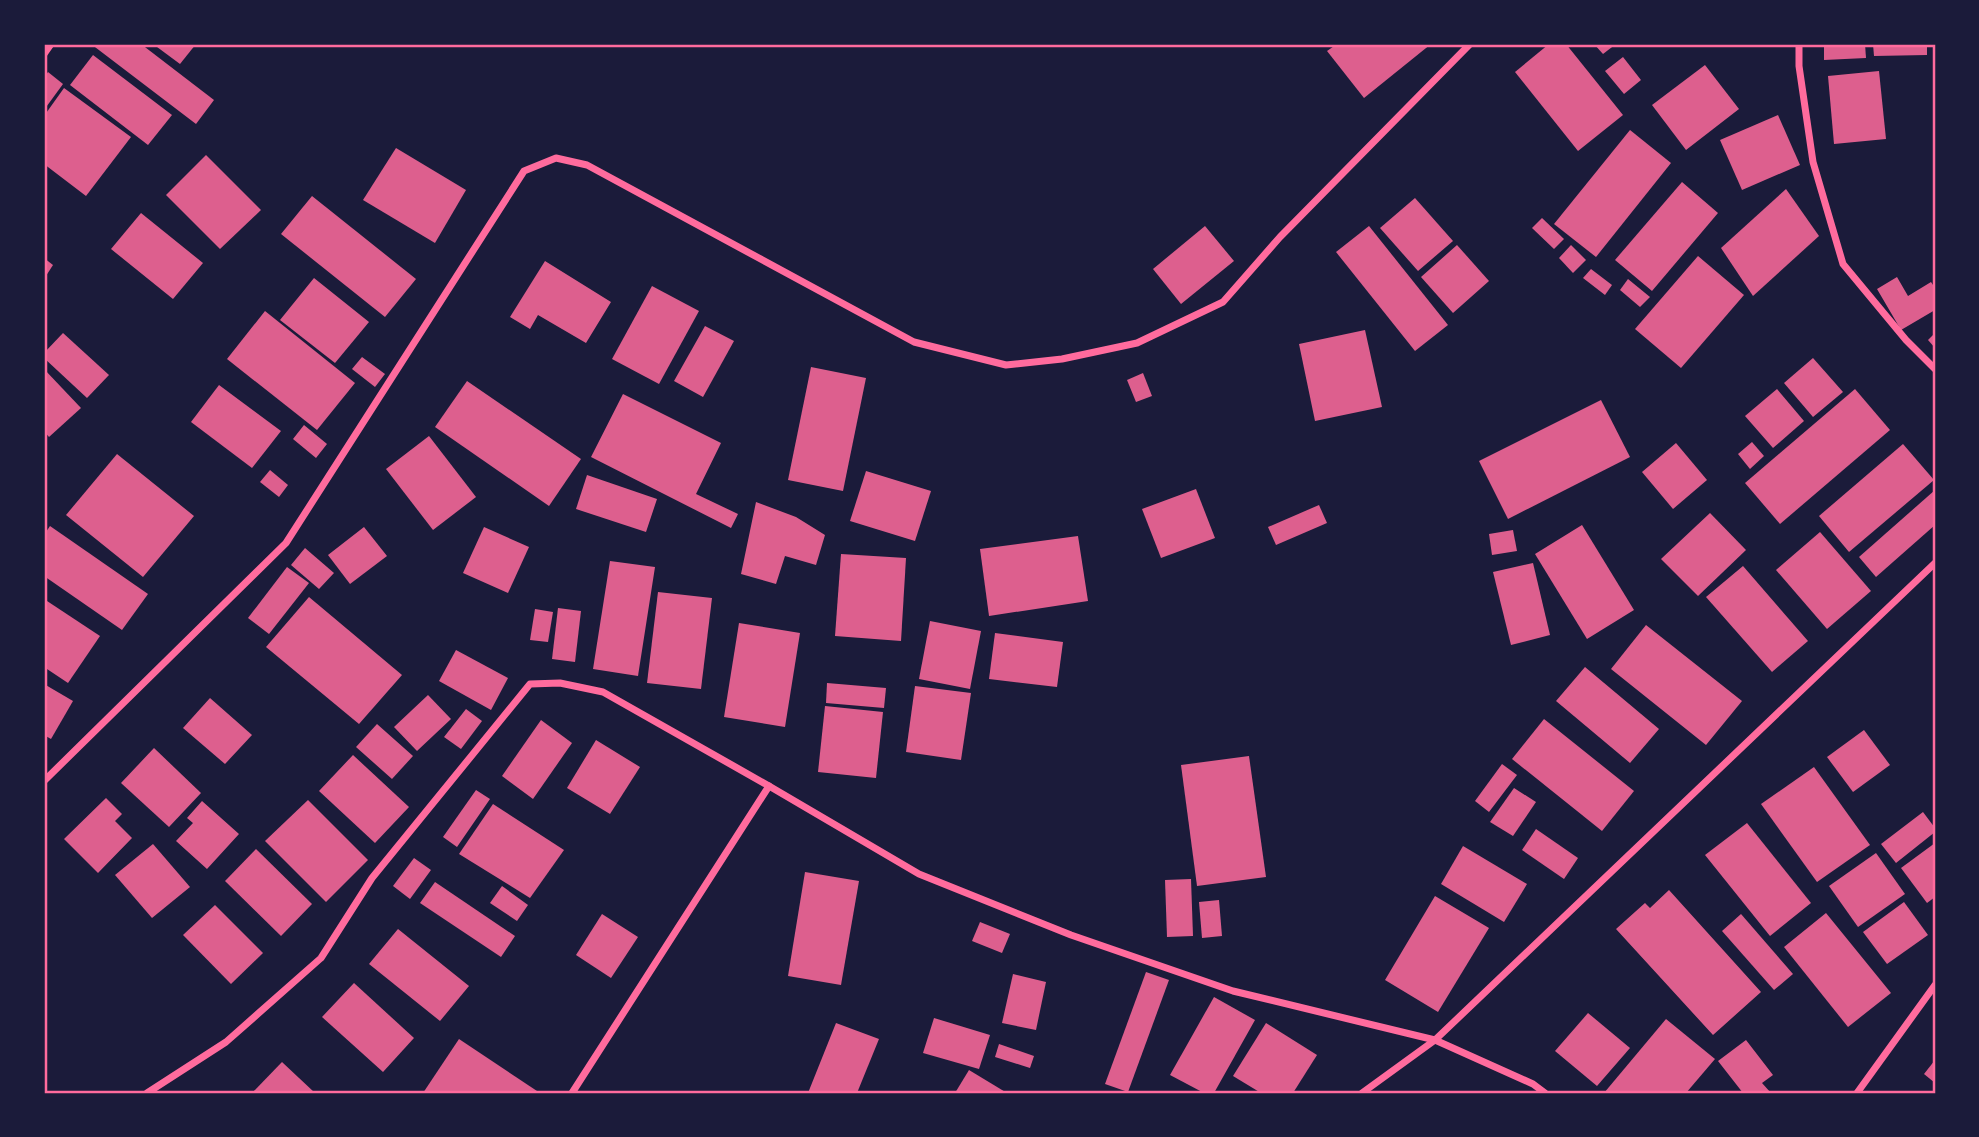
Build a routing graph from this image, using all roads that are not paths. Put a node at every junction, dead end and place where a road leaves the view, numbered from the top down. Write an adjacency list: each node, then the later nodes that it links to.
1 (51, 44): 4 (street)
2 (1470, 44): 7 (street)
3 (1799, 44): 5 (street)
4 (44, 54)
5 (1935, 369)
6 (1935, 563): 10 (street)
7 (44, 781)
8 (769, 786): 10 (street); 11 (street); 12 (street)
9 (1935, 985): 15 (street)
10 (1435, 1040): 13 (street); 14 (street)
11 (147, 1093)
12 (572, 1093)
13 (1362, 1093)
14 (1545, 1093)
15 (1857, 1093)

